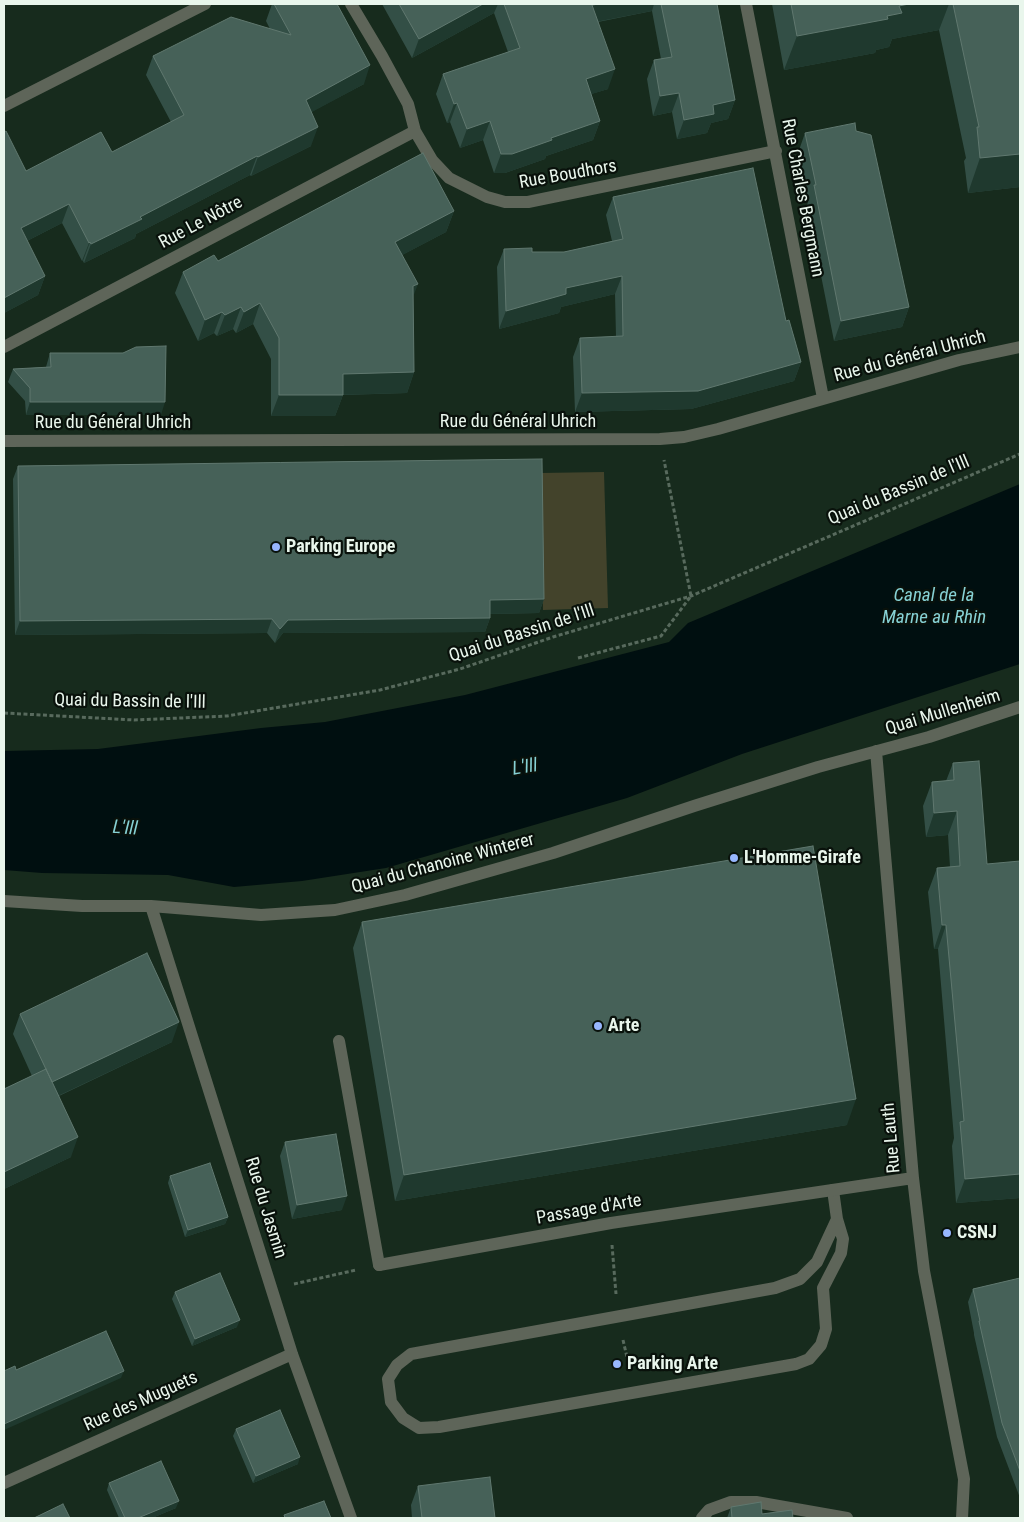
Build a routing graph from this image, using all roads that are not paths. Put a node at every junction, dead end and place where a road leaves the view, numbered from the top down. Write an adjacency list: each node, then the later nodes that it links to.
1 (205, 4): 4 (street)
2 (352, 4): 5 (street, Rue Boudhors)
3 (746, 4): 6 (street, Rue Charles Bergmann)
4 (4, 106)
5 (415, 131): 6 (street, Rue Boudhors); 7 (street, Rue Le Nôtre)
6 (776, 151): 9 (street, Rue Charles Bergmann)
7 (4, 347)
8 (1020, 348): 9 (street, Rue du Général Uhrich)
9 (823, 398): 10 (street, Rue du Général Uhrich)
10 (4, 441)
11 (1020, 707): 12 (street, Quai Mullenheim)
12 (876, 751): 14 (street, Quai du Chanoine Winterer); 16 (street, Rue Lauth)
13 (4, 901): 14 (street, Quai du Chanoine Winterer)
14 (151, 906): 19 (street, Rue du Jasmin)
15 (339, 1041): 17 (street, Passage d'Arte)
16 (913, 1178): 17 (street, Passage d'Arte); 24 (street, Rue Lauth)
17 (833, 1190): 18 (street)
18 (837, 1219): 18 (street)
19 (292, 1354): 20 (street, Rue des Muguets); 21 (street, Rue du Jasmin)
20 (4, 1483)
21 (352, 1518)
22 (702, 1518): 23 (street)
23 (847, 1518)
24 (962, 1518)

